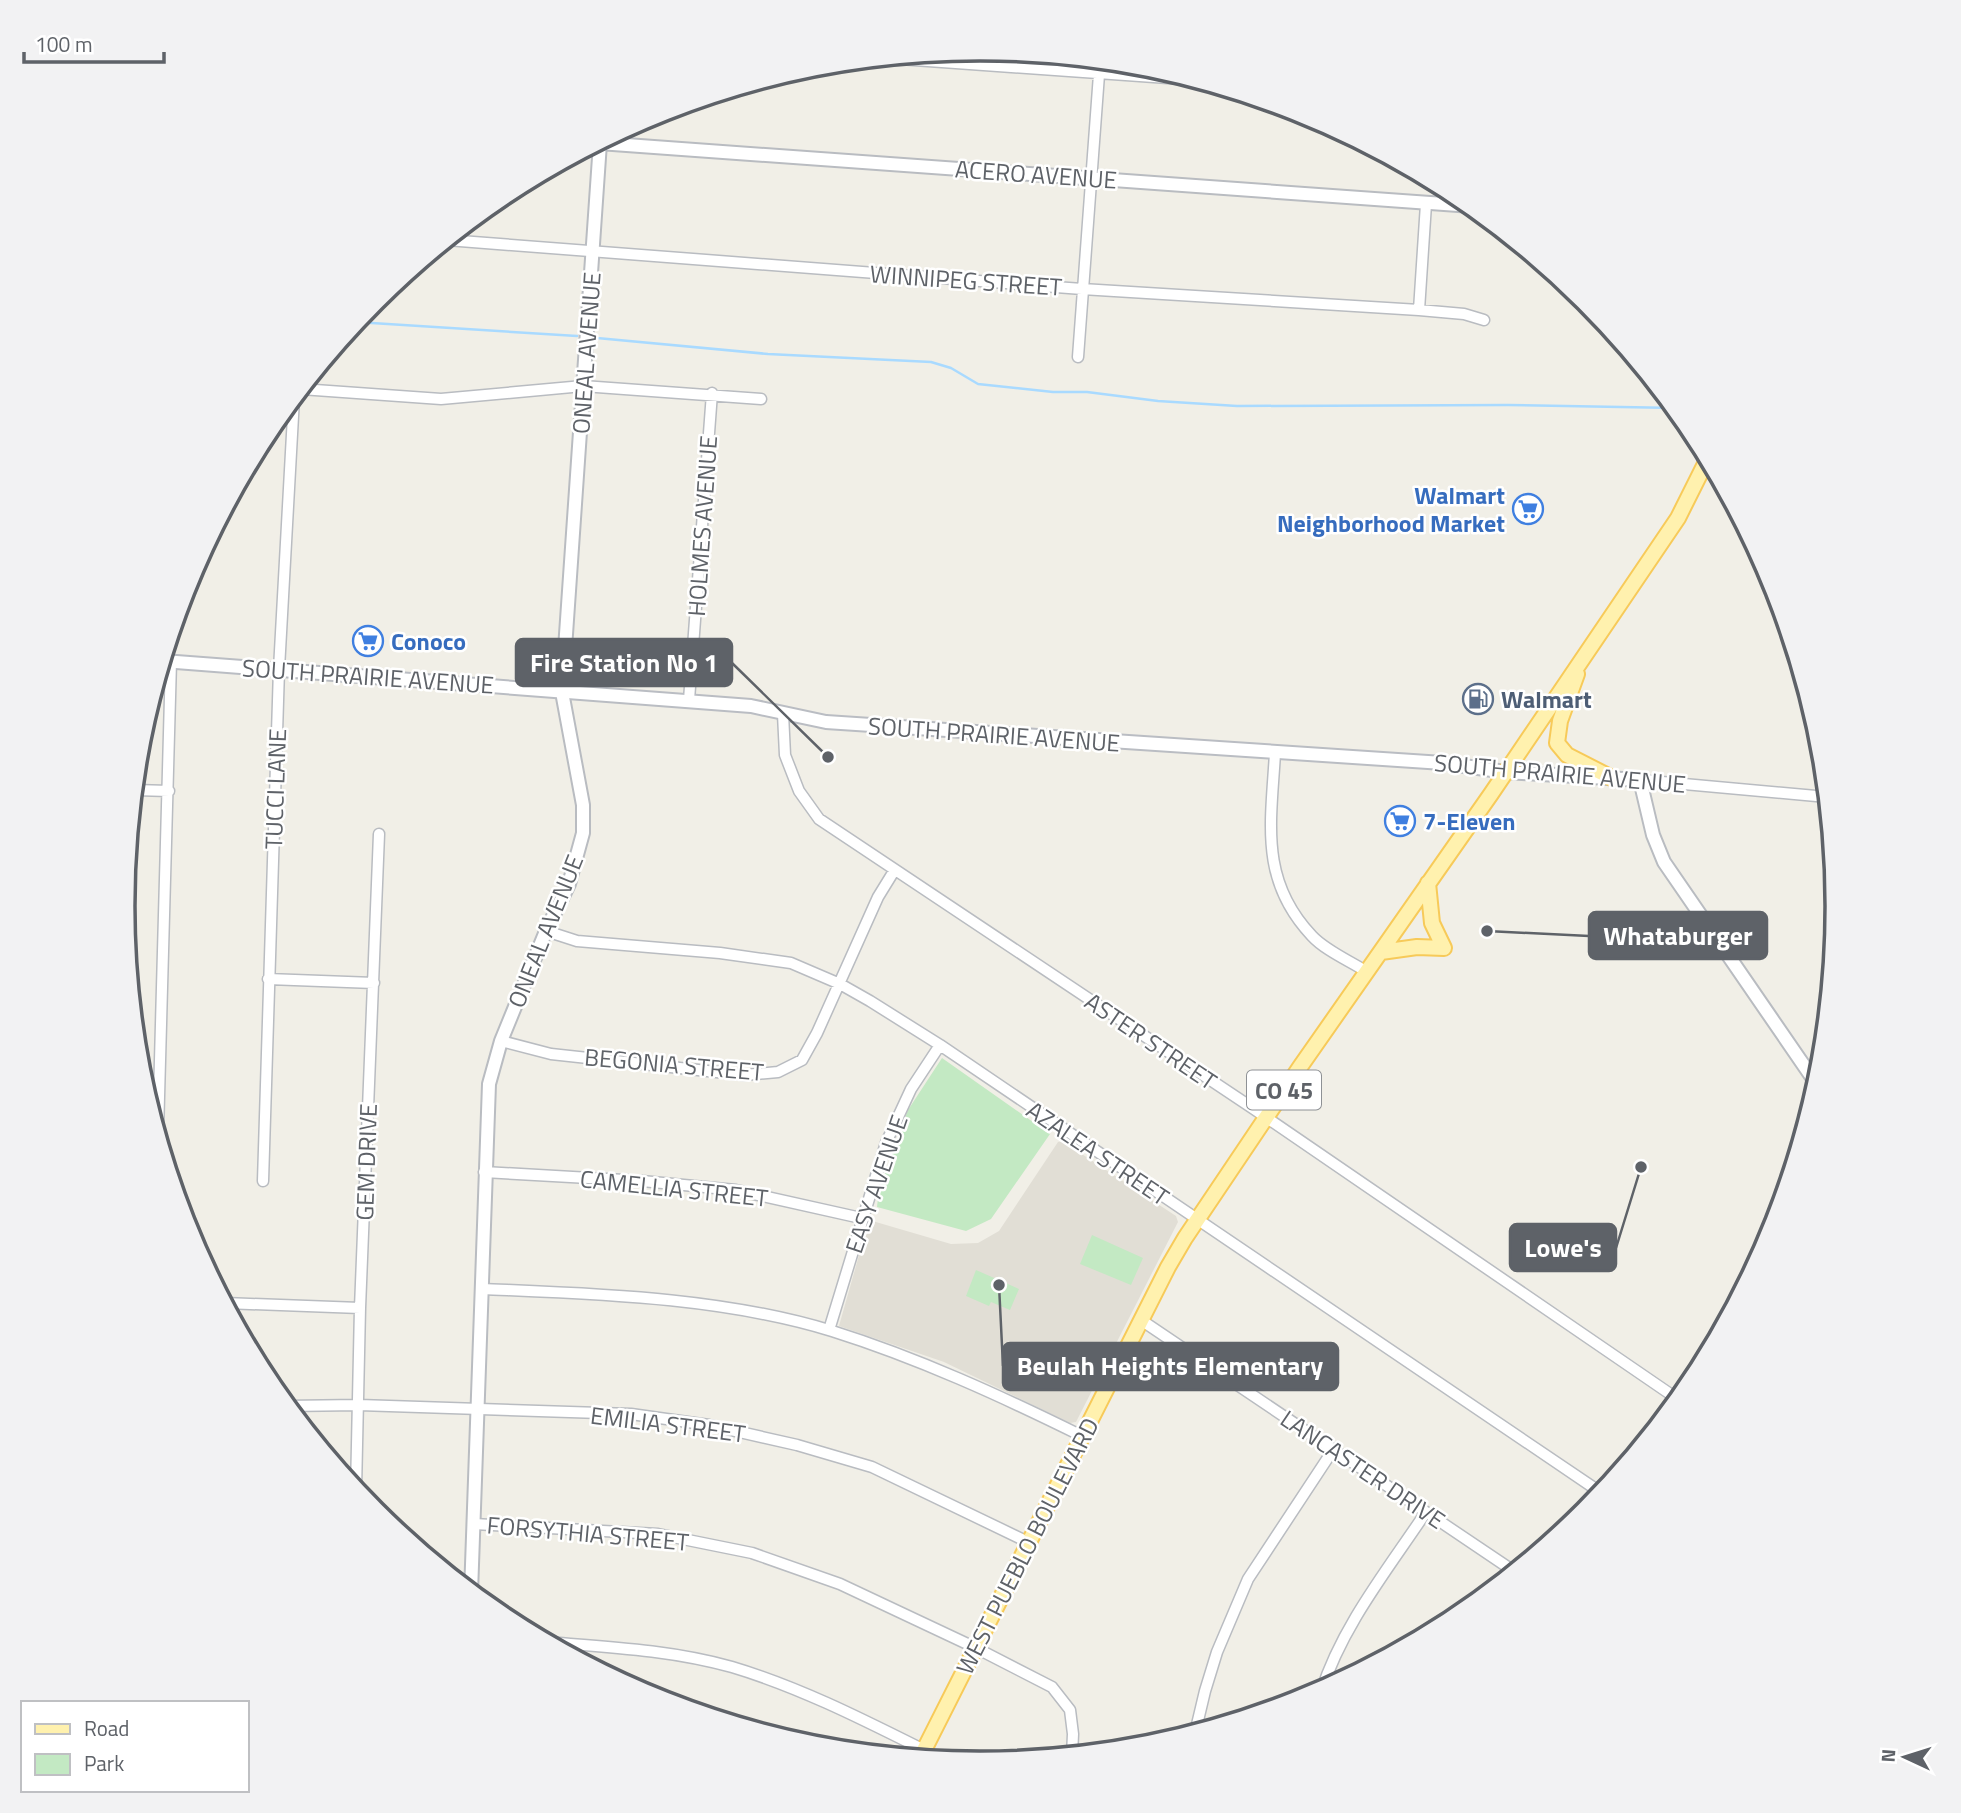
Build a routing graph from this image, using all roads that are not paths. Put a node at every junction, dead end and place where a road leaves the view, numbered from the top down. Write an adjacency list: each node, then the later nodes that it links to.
1 (944, 62): 3 (street)
2 (1100, 70): 3 (street)
3 (1100, 74): 4 (street); 7 (street)
4 (1143, 77)
5 (616, 144): 7 (street, ACERO AVENUE)
6 (599, 152): 11 (street, ONEAL AVENUE)
7 (1091, 178): 8 (street, ACERO AVENUE); 12 (street)
8 (1426, 204): 9 (street, ACERO AVENUE); 13 (street)
9 (1452, 205)
10 (460, 241): 11 (street, WINNIPEG STREET)
11 (593, 253): 12 (street, WINNIPEG STREET); 16 (street, ONEAL AVENUE)
12 (1082, 289): 13 (street, WINNIPEG STREET); 15 (street)
13 (1419, 310): 14 (street, WINNIPEG STREET)
14 (1484, 320)
15 (1078, 357)
16 (583, 386): 17 (street); 18 (street); 26 (street, ONEAL AVENUE)
17 (311, 391)
18 (712, 394): 19 (street); 27 (street, HOLMES AVENUE)
19 (761, 399)
20 (293, 416): 24 (street, TUCCI LANE)
21 (1704, 470): 22 (main road, WEST PUEBLO BOULEVARD / CO 45)
22 (1584, 654): 30 (main road, WEST PUEBLO BOULEVARD / CO 45); 31 (main road)
23 (172, 661): 24 (street, SOUTH PRAIRIE AVENUE)
24 (279, 669): 26 (street, SOUTH PRAIRIE AVENUE); 42 (street, TUCCI LANE)
25 (167, 677): 34 (street)
26 (562, 692): 27 (street, SOUTH PRAIRIE AVENUE); 39 (street, ONEAL AVENUE)
27 (690, 700): 28 (street, SOUTH PRAIRIE AVENUE)
28 (783, 714): 29 (street, SOUTH PRAIRIE AVENUE); 37 (street, ASTER STREET)
29 (1275, 753): 30 (street, SOUTH PRAIRIE AVENUE); 41 (street)
30 (1506, 772): 31 (street, SOUTH PRAIRIE AVENUE); 38 (main road, WEST PUEBLO BOULEVARD / CO 45)
31 (1612, 778): 32 (street, SOUTH PRAIRIE AVENUE)
32 (1640, 780): 35 (street, SOUTH PRAIRIE AVENUE); 47 (street)
33 (143, 790): 34 (street)
34 (169, 791): 48 (street)
35 (1819, 796)
36 (379, 834): 43 (street, GEM DRIVE)
37 (894, 871): 44 (street, BEGONIA STREET); 49 (street, ASTER STREET)
38 (1428, 883): 40 (main road, WEST PUEBLO BOULEVARD / CO 45); 40 (main road)
39 (546, 931): 44 (street, AZALEA STREET); 45 (street, ONEAL AVENUE)
40 (1381, 952): 41 (main road, WEST PUEBLO BOULEVARD / CO 45)
41 (1367, 972): 49 (main road, WEST PUEBLO BOULEVARD / CO 45)
42 (268, 979): 43 (street); 51 (street, TUCCI LANE)
43 (373, 983): 56 (street, GEM DRIVE)
44 (840, 984): 45 (street, BEGONIA STREET); 46 (street, AZALEA STREET)
45 (501, 1041): 50 (street, ONEAL AVENUE)
46 (940, 1045): 52 (street, EASY AVENUE); 53 (street, AZALEA STREET)
47 (1809, 1073)
48 (159, 1104)
49 (1265, 1118): 53 (main road, WEST PUEBLO BOULEVARD / CO 45); 59 (street, ASTER STREET)
50 (484, 1172): 52 (street, CAMELLIA STREET); 54 (street, ONEAL AVENUE)
51 (263, 1181)
52 (861, 1218): 58 (street, EASY AVENUE)
53 (1196, 1220): 57 (main road, WEST PUEBLO BOULEVARD / CO 45); 66 (street, AZALEA STREET)
54 (483, 1289): 58 (street); 62 (street, ONEAL AVENUE)
55 (234, 1303): 56 (street)
56 (360, 1308): 60 (street, GEM DRIVE)
57 (1141, 1320): 63 (main road, WEST PUEBLO BOULEVARD / CO 45); 64 (street, LANCASTER DRIVE)
58 (830, 1331): 63 (street)
59 (1670, 1394)
60 (359, 1405): 61 (street, EMILIA STREET); 62 (street, EMILIA STREET); 65 (street, GEM DRIVE)
61 (299, 1406)
62 (477, 1409): 68 (street, ONEAL AVENUE); 69 (street, EMILIA STREET)
63 (1083, 1436): 69 (main road, WEST PUEBLO BOULEVARD / CO 45)
64 (1333, 1450): 67 (street, LANCASTER DRIVE); 75 (street)
65 (356, 1476)
66 (1593, 1488)
67 (1426, 1511): 70 (street, LANCASTER DRIVE); 74 (street)
68 (474, 1524): 71 (street, ONEAL AVENUE); 73 (street, FORSYTHIA STREET)
69 (1028, 1542): 73 (main road, WEST PUEBLO BOULEVARD / CO 45)
70 (1507, 1567)
71 (471, 1581)
72 (567, 1644): 77 (street)
73 (976, 1647): 76 (street, FORSYTHIA STREET); 78 (main road, WEST PUEBLO BOULEVARD / CO 45)
74 (1325, 1678)
75 (1197, 1723)
76 (1072, 1747)
77 (912, 1749)
78 (924, 1750)

